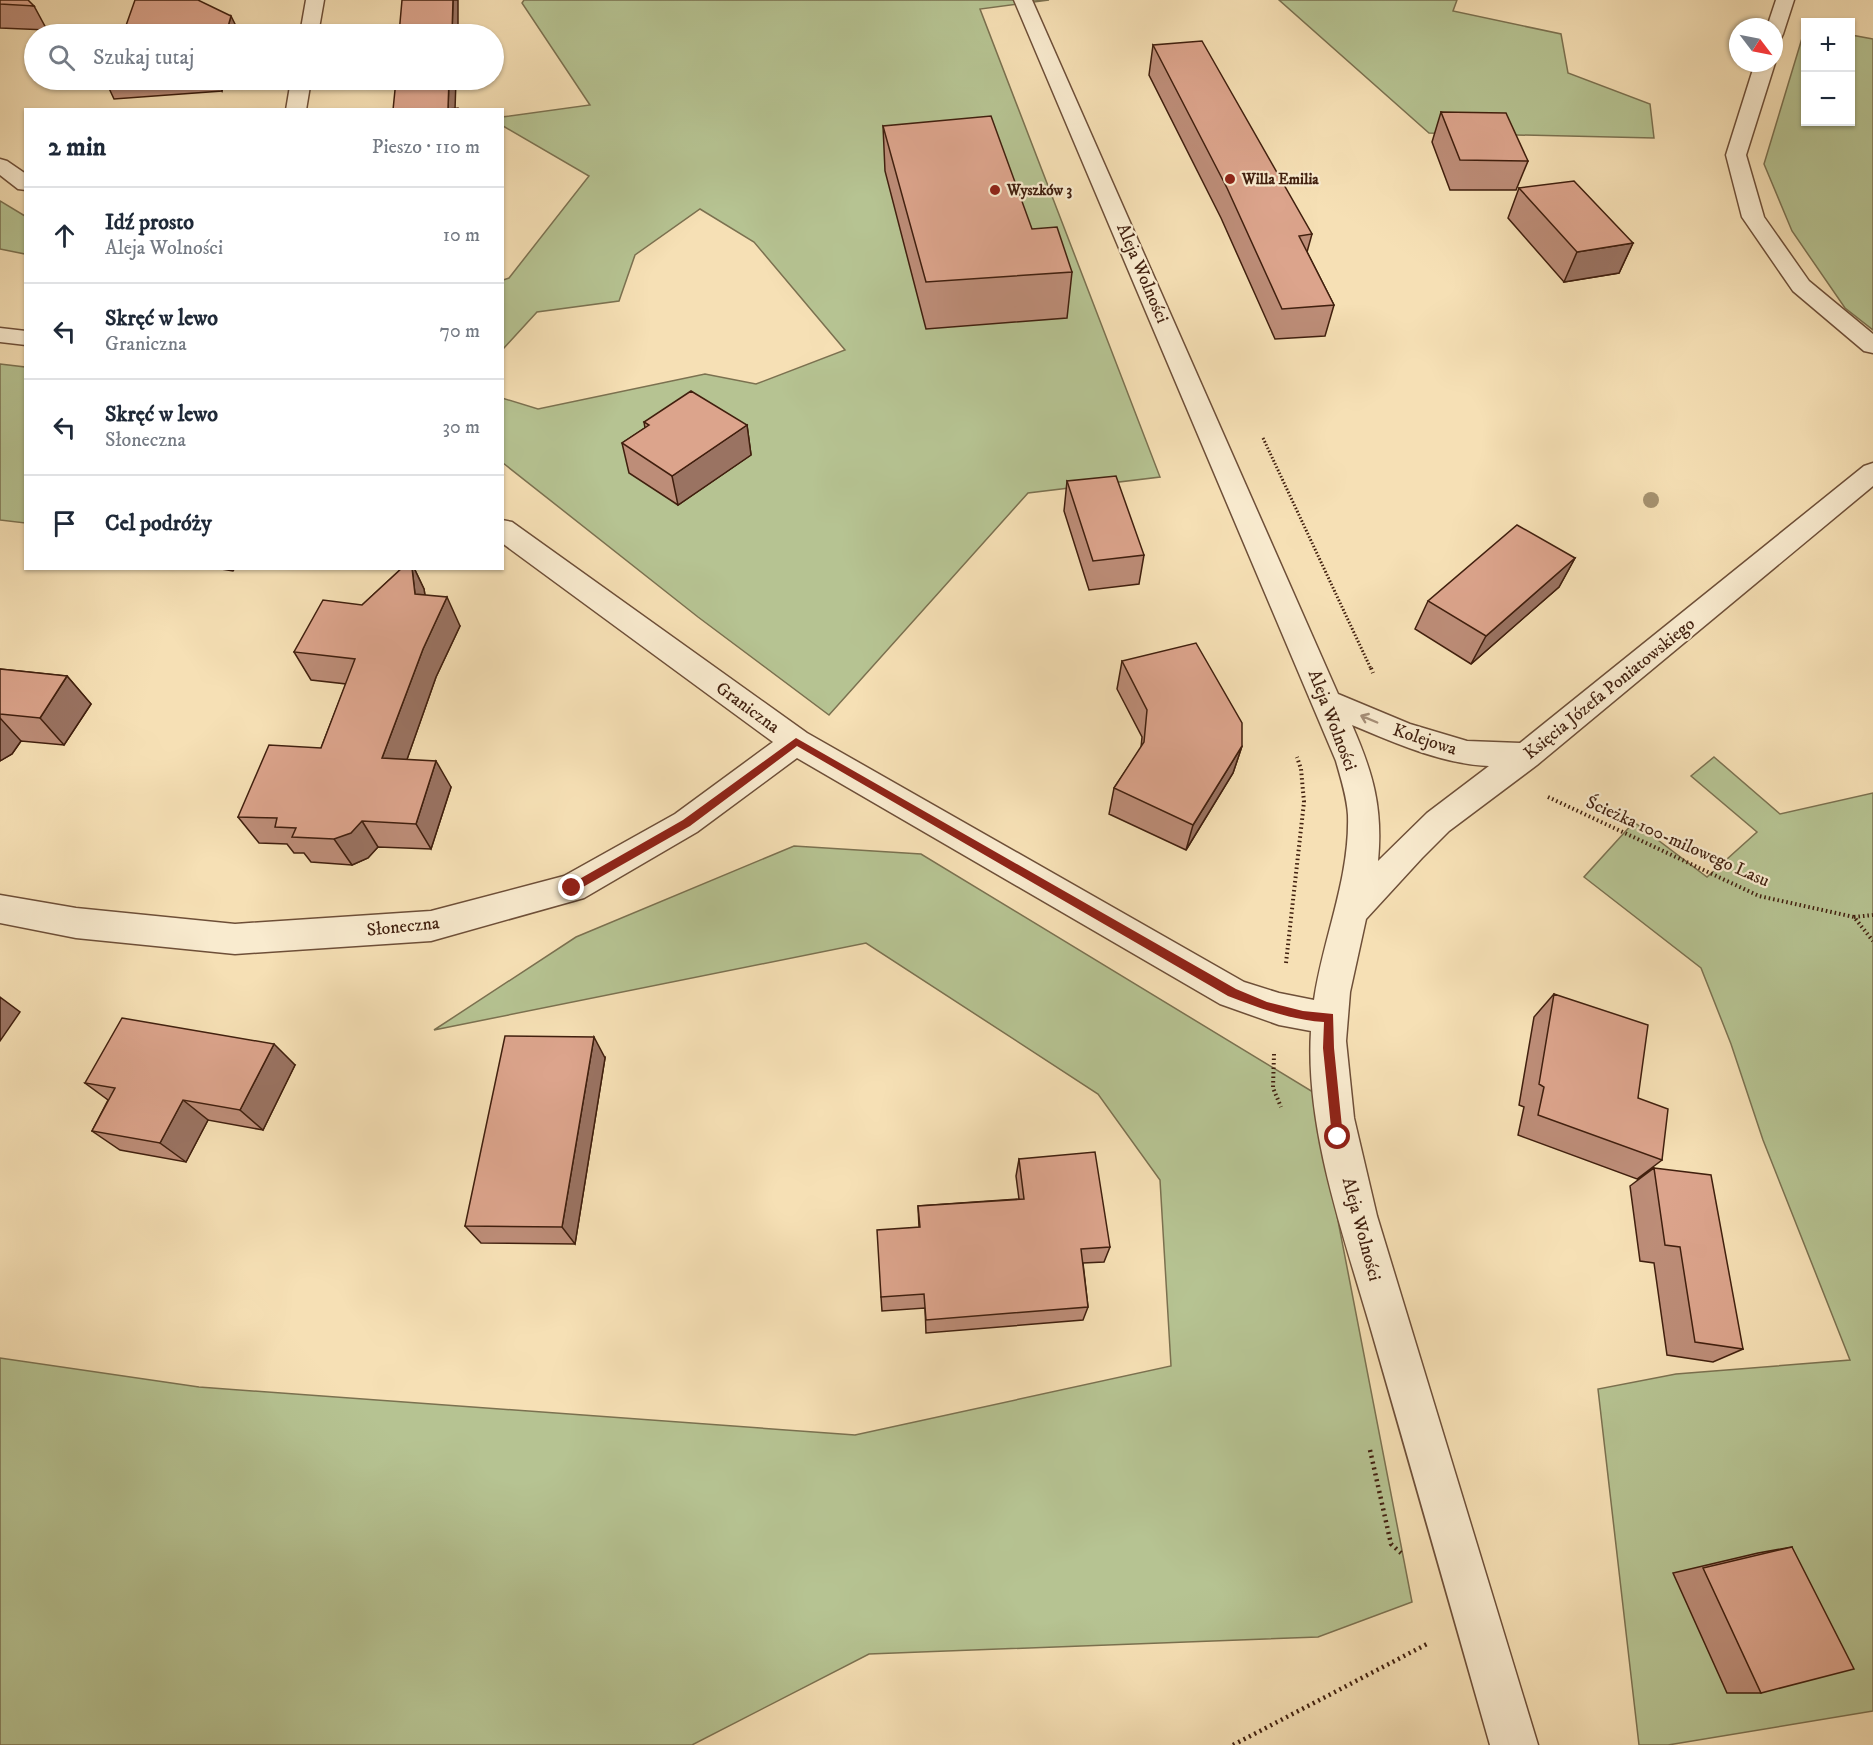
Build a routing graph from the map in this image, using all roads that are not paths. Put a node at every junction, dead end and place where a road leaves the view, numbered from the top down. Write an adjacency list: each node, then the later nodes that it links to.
1 (315, 0): 5 (street)
2 (1023, 0): 16 (street, Aleja Wolności)
3 (1785, 0): 4 (street)
4 (1779, 18)
5 (311, 24)
6 (1762, 72): 13 (street)
7 (299, 90): 8 (street)
8 (296, 108)
9 (0, 165): 10 (street)
10 (24, 183)
11 (0, 335): 12 (street)
12 (24, 338)
13 (1873, 345)
14 (1873, 472): 18 (street, Księcia Józefa Poniatowskiego)
15 (504, 530): 17 (street, Graniczna)
16 (1328, 702): 18 (street, Kolejowa, one-way to 16); 20 (street, Aleja Wolności)
17 (796, 741): 19 (street, Słoneczna); 21 (street, Graniczna)
18 (1526, 756): 20 (street, Księcia Józefa Poniatowskiego)
19 (0, 909)
20 (1353, 912): 21 (street, Aleja Wolności)
21 (1329, 1017): 22 (street, Aleja Wolności)
22 (1514, 1745)

